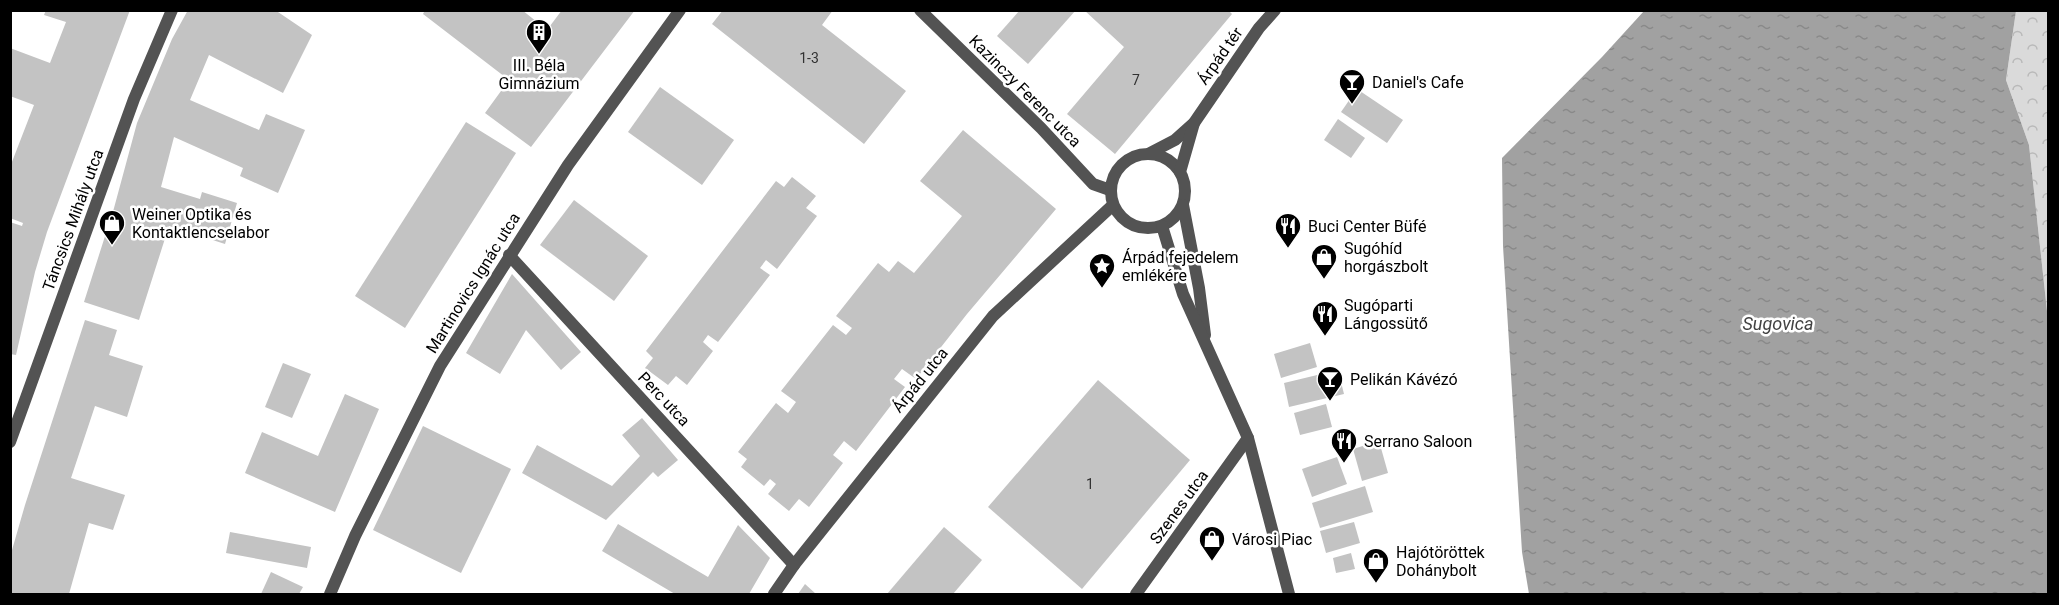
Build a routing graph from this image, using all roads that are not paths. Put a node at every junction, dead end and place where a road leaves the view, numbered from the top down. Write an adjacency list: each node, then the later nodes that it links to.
1 (172, 10): 15 (street, Táncsics Mihály utca)
2 (680, 10): 12 (street, Martinovics Ignác utca)
3 (920, 10): 8 (street, Kazinczy Ferenc utca)
4 (1275, 10): 5 (street, Árpád tér)
5 (1194, 123): 6 (street, Árpád tér); 7 (street, Árpád tér)
6 (1150, 153): 7 (street); 8 (street, Árpád tér)
7 (1180, 172): 10 (street, Árpád tér)
8 (1110, 190): 9 (street)
9 (1113, 205): 11 (street); 16 (street, Árpád utca)
10 (1183, 205): 11 (street); 13 (street, Árpád tér)
11 (1162, 226): 13 (street)
12 (509, 255): 16 (street, Perc utca); 17 (street, Martinovics Ignác utca)
13 (1206, 348): 14 (street)
14 (1248, 438): 19 (street, Szenes utca); 20 (street)
15 (10, 442)
16 (794, 565): 18 (street, Árpád utca)
17 (330, 594)
18 (774, 594)
19 (1136, 594)
20 (1289, 594)

